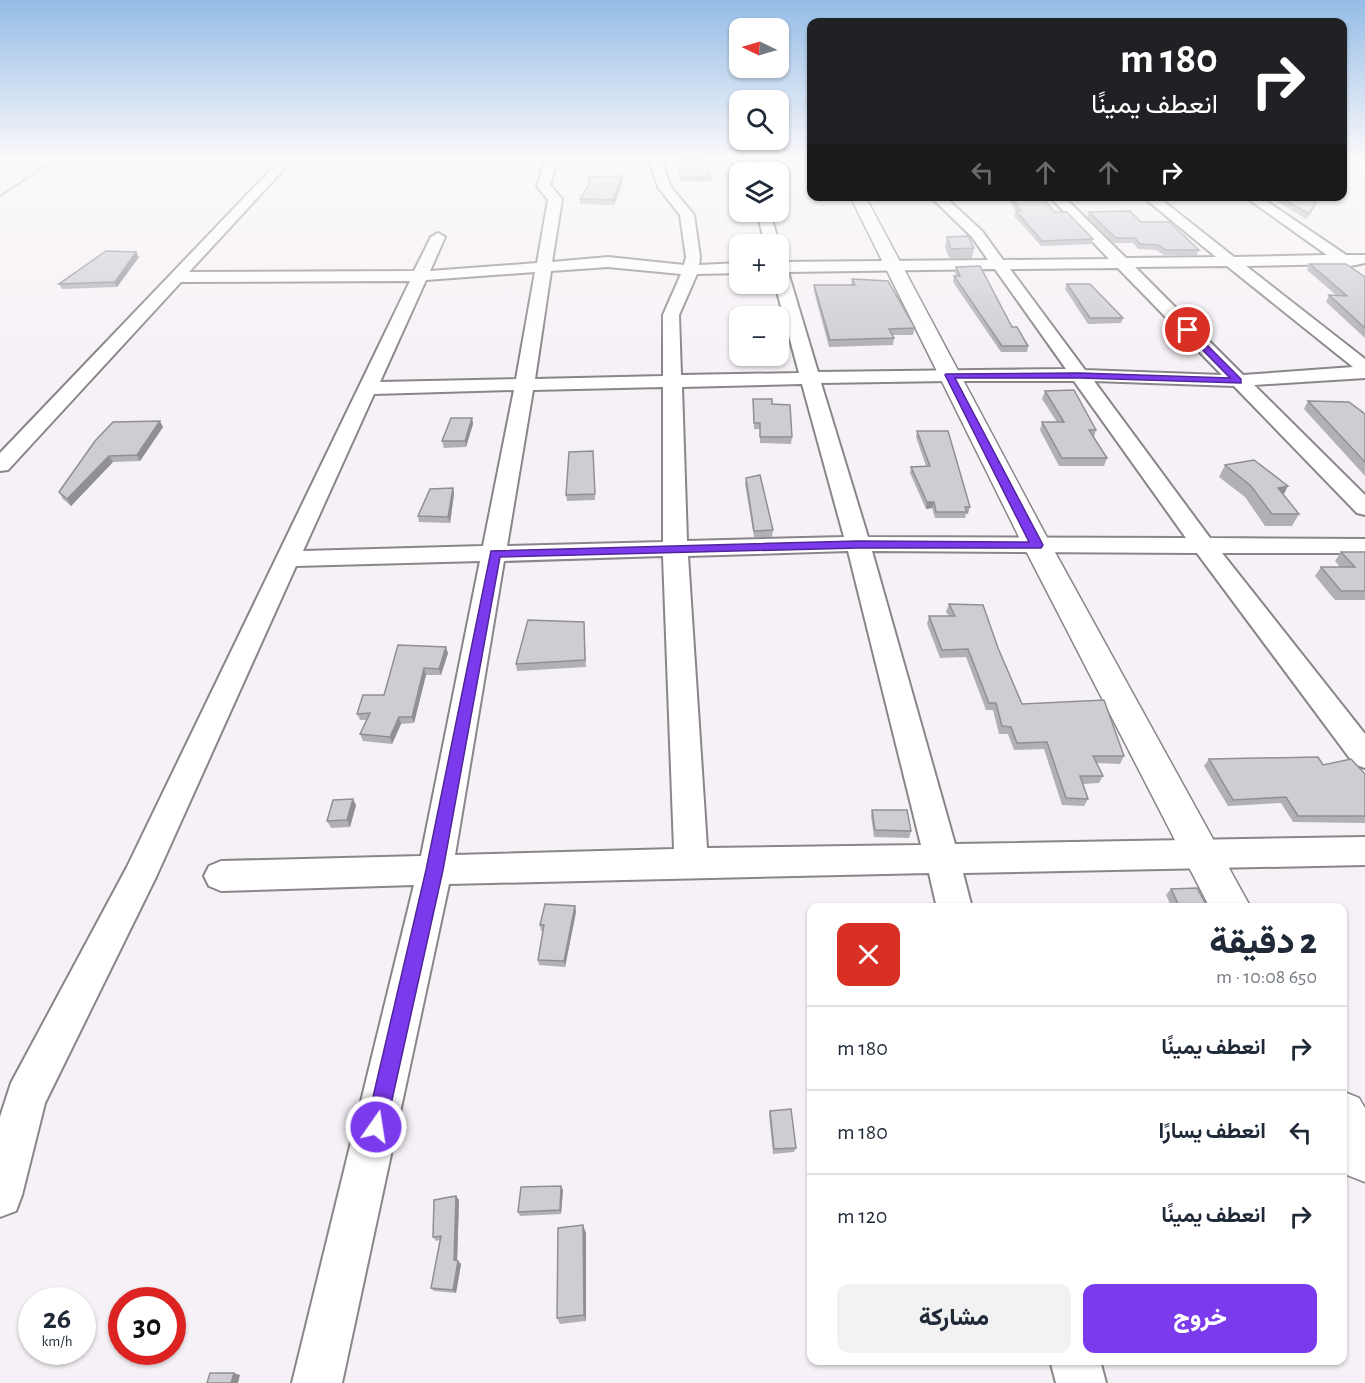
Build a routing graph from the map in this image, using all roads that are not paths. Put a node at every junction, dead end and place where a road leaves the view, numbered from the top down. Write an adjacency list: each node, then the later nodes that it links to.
1 (227, 223): 22 (street)
2 (551, 223): 16 (street)
3 (688, 223): 19 (street)
4 (870, 223): 15 (main road)
5 (965, 223): 12 (street)
6 (1081, 223): 13 (street)
7 (1181, 223): 14 (street)
8 (1289, 223): 10 (street)
9 (438, 237): 21 (street)
10 (1342, 259): 11 (street); 14 (street); 20 (street)
11 (1365, 259)
12 (998, 262): 13 (street); 15 (street); 26 (street)
13 (1120, 263): 14 (street); 29 (street)
14 (1232, 263): 24 (street)
15 (892, 265): 17 (street); 25 (main road)
16 (544, 267): 19 (street); 21 (street); 30 (street)
17 (789, 267)
18 (729, 268): 19 (street)
19 (690, 270): 28 (street)
20 (1365, 275)
21 (420, 276): 22 (street); 31 (street)
22 (176, 277): 32 (street)
23 (787, 294): 27 (street)
24 (1365, 370): 29 (street)
25 (949, 375): 26 (street); 27 (street); 35 (main road)
26 (1080, 375): 29 (street); 36 (street)
27 (810, 378): 28 (street); 34 (street)
28 (672, 381): 30 (street); 38 (street)
29 (1238, 381): 33 (street)
30 (525, 384): 31 (street); 39 (street)
31 (368, 388): 40 (street)
32 (2, 464)
33 (1365, 508)
34 (858, 544): 35 (street); 38 (street); 44 (street)
35 (1037, 545): 36 (street); 43 (main road)
36 (1204, 546): 37 (street); 41 (street)
37 (1365, 546)
38 (675, 548): 39 (street); 45 (street)
39 (495, 554): 40 (street); 46 (street)
40 (288, 559): 52 (street)
41 (1365, 756)
42 (1365, 850): 43 (street)
43 (1201, 852): 44 (street); 49 (main road)
44 (942, 859): 45 (street); 48 (street)
45 (692, 863): 46 (street)
46 (435, 870): 47 (street); 54 (street)
47 (220, 876)
48 (954, 903)
49 (1228, 903)
50 (1347, 1124): 51 (main road)
51 (1365, 1157)
52 (0, 1196)
53 (1076, 1365): 55 (street)
54 (317, 1383)
55 (1081, 1383)

